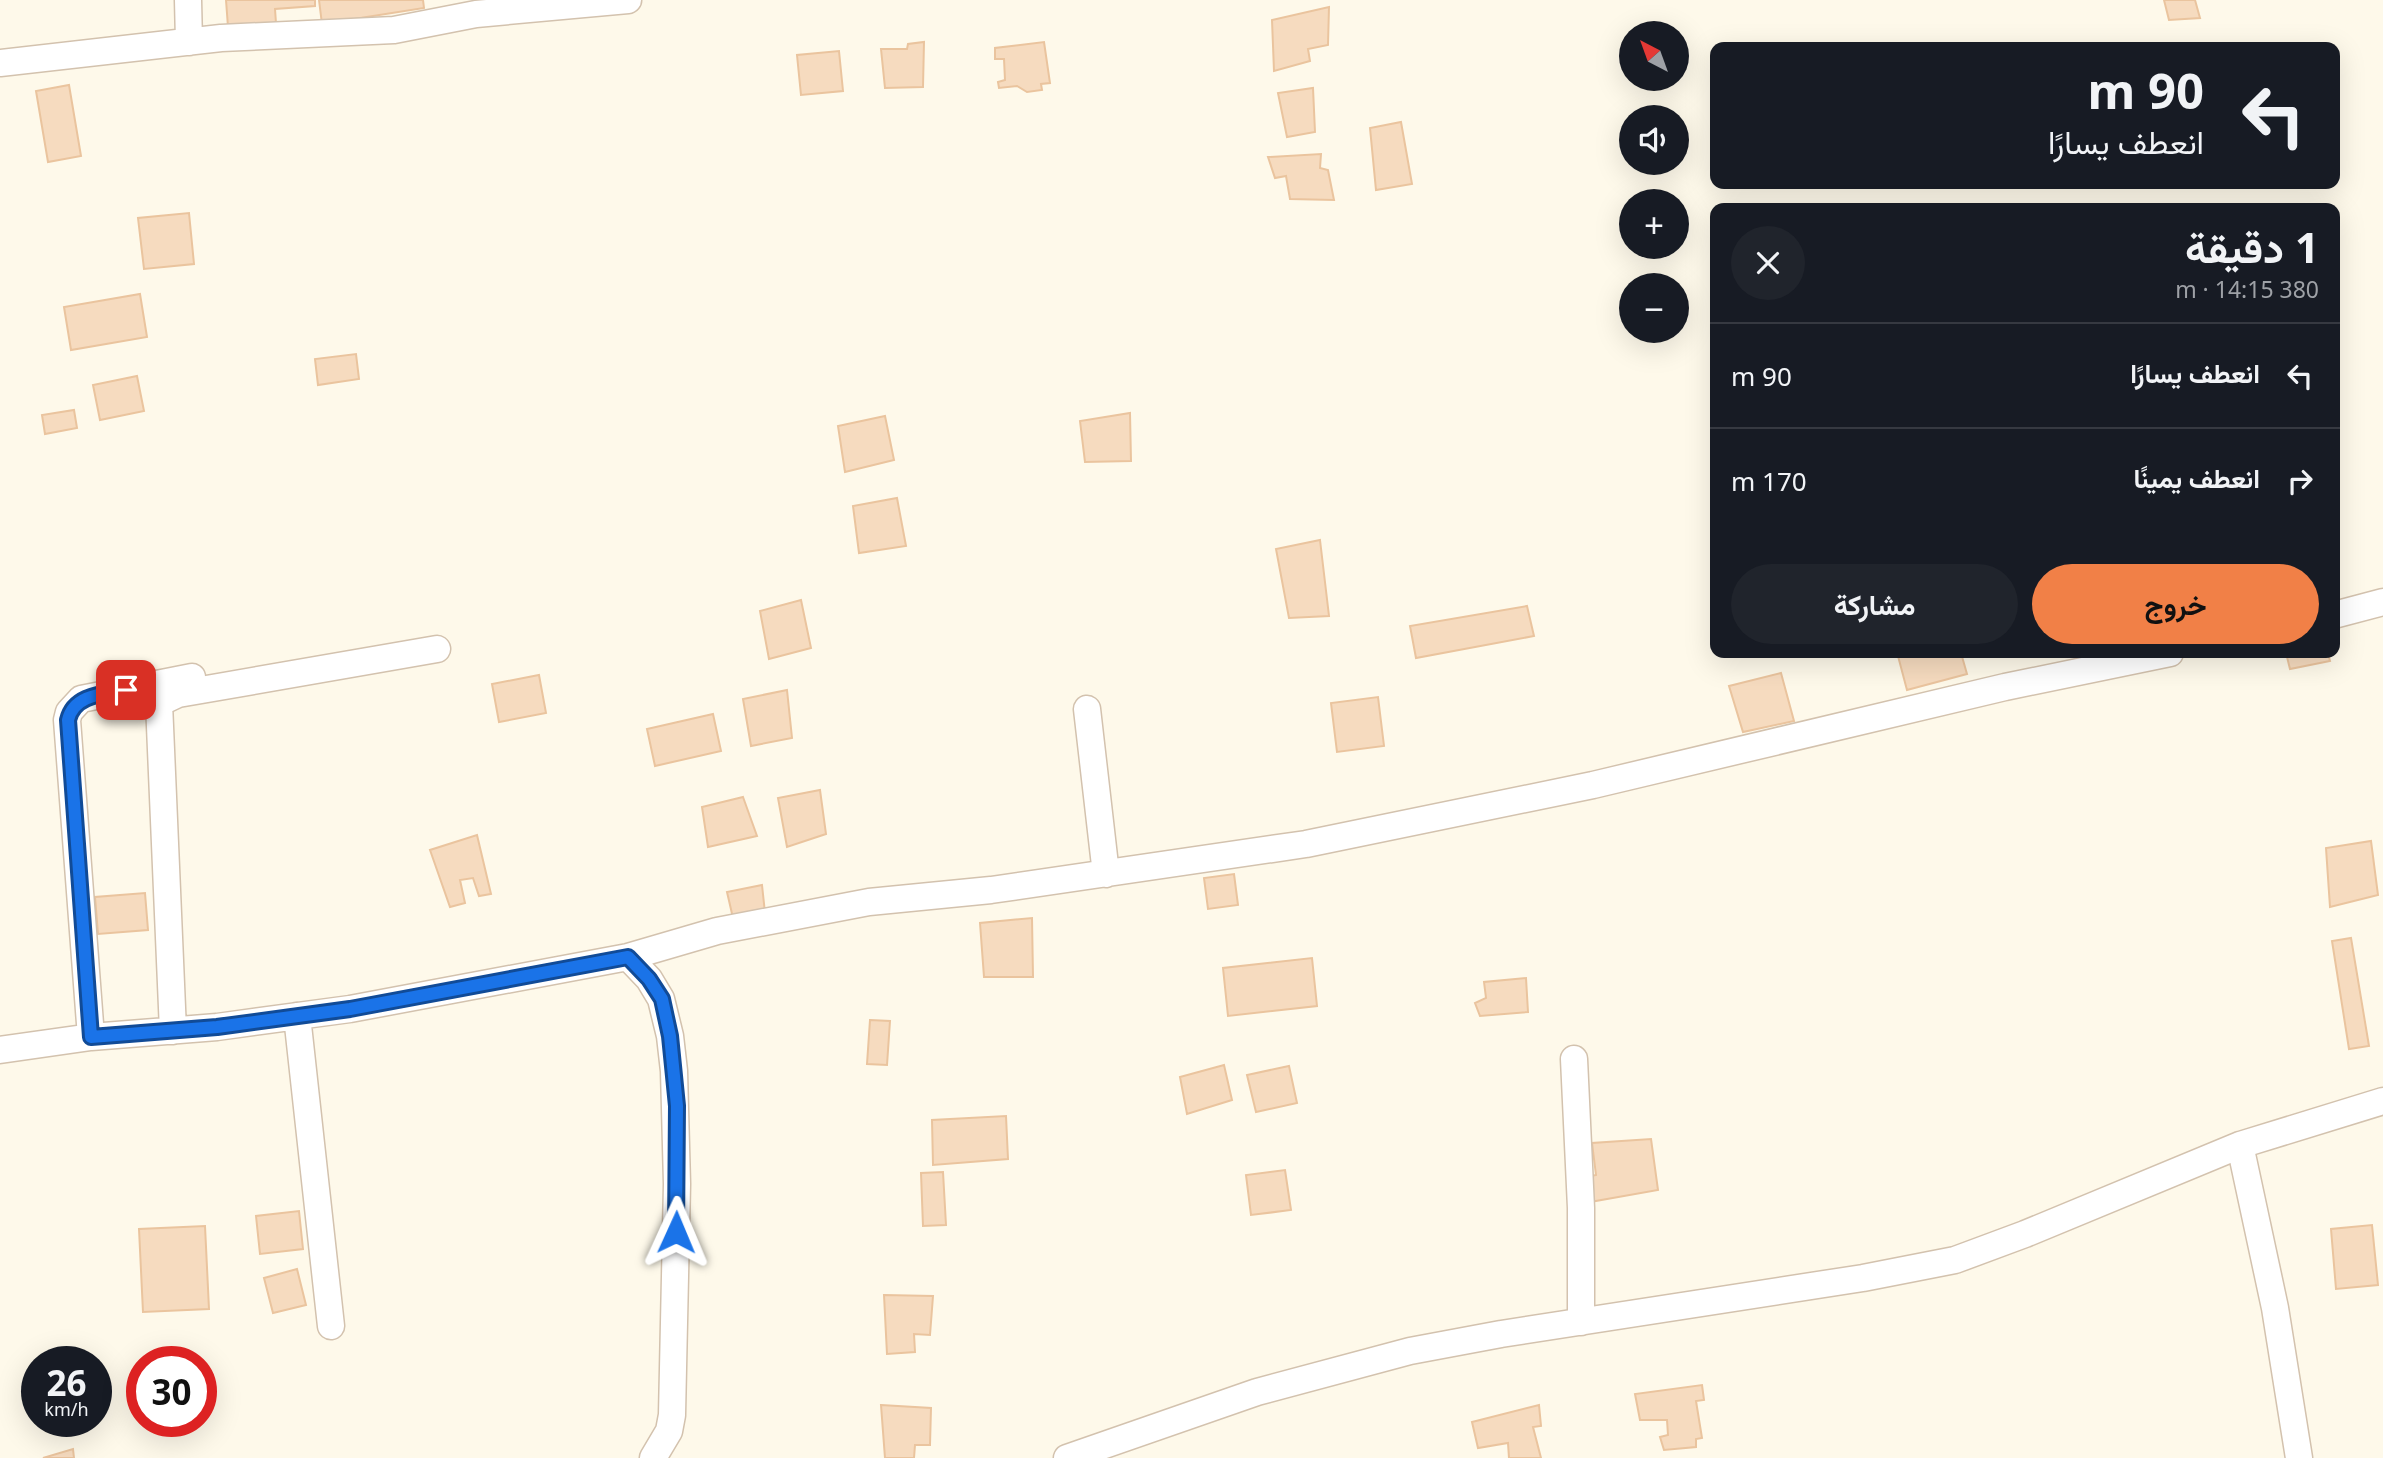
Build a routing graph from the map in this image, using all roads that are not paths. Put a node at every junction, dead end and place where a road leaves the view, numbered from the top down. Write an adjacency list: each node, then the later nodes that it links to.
1 (188, 0): 3 (street)
2 (628, 0): 3 (street)
3 (189, 42): 4 (street)
4 (0, 64)
5 (2383, 602): 6 (street)
6 (2340, 613)
7 (437, 649): 14 (street)
8 (297, 658): 15 (street)
9 (2146, 658): 11 (street)
10 (1087, 709): 11 (street)
11 (1106, 874): 12 (street)
12 (628, 957): 13 (street); 22 (street)
13 (297, 1016): 14 (street); 21 (street)
14 (173, 1031): 15 (street)
15 (91, 1037): 16 (street)
16 (0, 1050)
17 (1574, 1059): 20 (street)
18 (2383, 1101): 19 (street)
19 (2239, 1145): 20 (street); 24 (street)
20 (1581, 1322): 23 (street)
21 (331, 1326)
22 (653, 1458)
23 (1067, 1458)
24 (2299, 1458)

